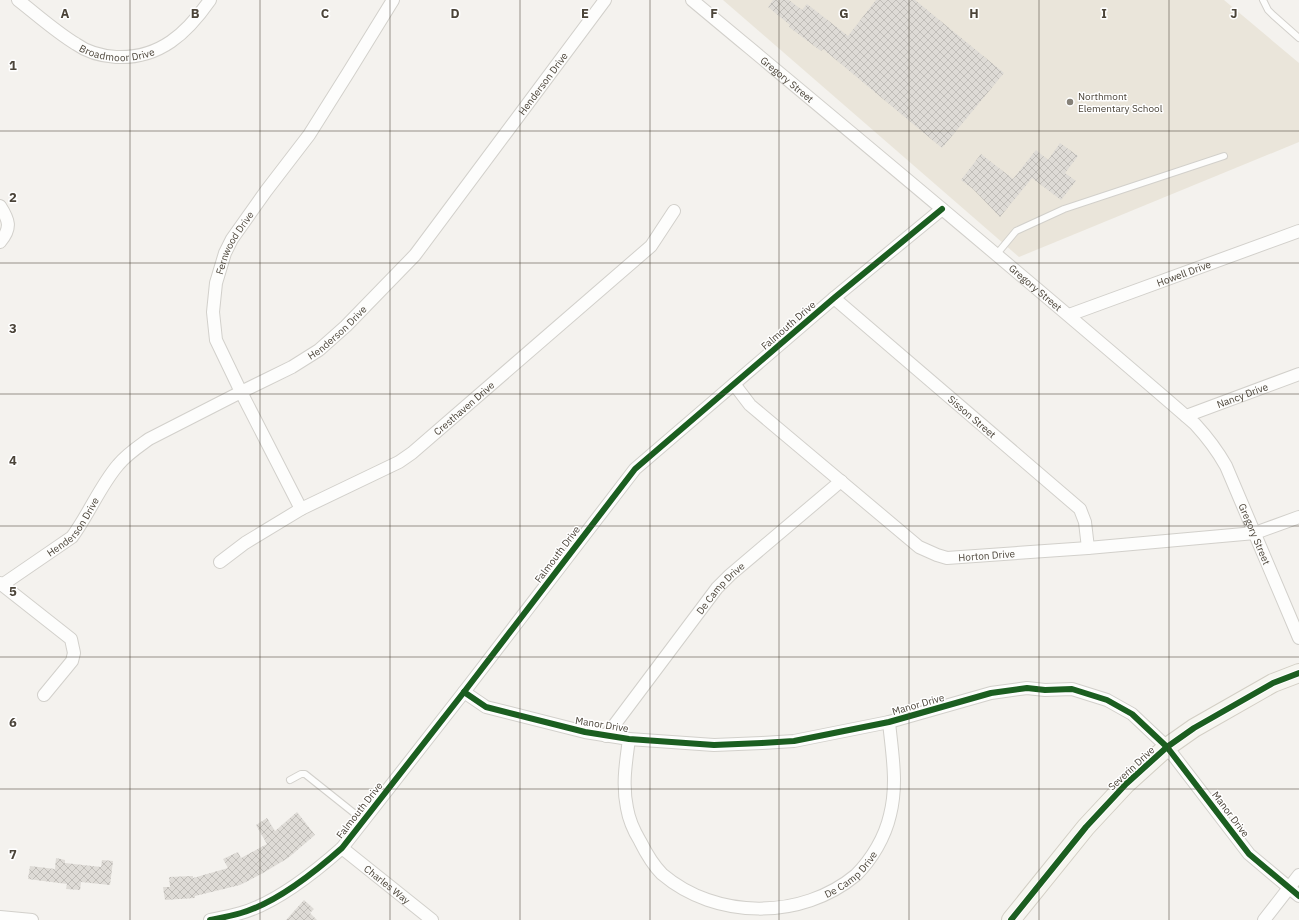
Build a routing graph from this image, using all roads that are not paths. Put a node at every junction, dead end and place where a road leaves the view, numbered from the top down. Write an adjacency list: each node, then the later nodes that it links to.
1 (18, 0): 2 (street, Broadmoor Drive)
2 (210, 0)
3 (393, 0): 19 (street, Fernwood Drive)
4 (606, 0): 19 (street, Henderson Drive)
5 (692, 0): 10 (street, Gregory Street)
6 (1263, 0): 7 (lane)
7 (1299, 38)
8 (1224, 156): 14 (lane)
9 (0, 206): 13 (street)
10 (942, 209): 14 (street, Gregory Street); 15 (street, Falmouth Drive)
11 (674, 211): 22 (street, Cresthaven Drive)
12 (1299, 231): 16 (street, Howell Drive)
13 (0, 242)
14 (996, 255): 16 (street, Gregory Street)
15 (834, 298): 18 (street, Falmouth Drive); 25 (street, Sisson Street)
16 (1069, 315): 20 (street, Gregory Street)
17 (1299, 374): 20 (street, Nancy Drive)
18 (734, 384): 21 (street, Horton Drive); 30 (street, Falmouth Drive)
19 (241, 392): 22 (street, Fernwood Drive); 27 (street, Henderson Drive)
20 (1186, 416): 24 (street, Gregory Street)
21 (841, 481): 25 (street, Horton Drive); 33 (street, De Camp Drive)
22 (301, 509): 26 (street, Cresthaven Drive)
23 (1299, 517): 24 (street, Horton Drive)
24 (1255, 533): 25 (street, Horton Drive); 28 (street, Gregory Street)
25 (1088, 548)
26 (220, 562)
27 (1, 584): 31 (street)
28 (1299, 638)
29 (1299, 673): 35 (street, Severin Drive)
30 (464, 692): 33 (street, Manor Drive); 37 (street, Falmouth Drive)
31 (44, 695)
32 (889, 722): 34 (street, Manor Drive); 34 (street, De Camp Drive); 35 (street, Manor Drive)
33 (606, 736): 34 (street, Manor Drive)
34 (629, 739)
35 (1167, 747): 40 (street, Manor Drive); 47 (street, Severin Drive)
36 (290, 780): 37 (lane)
37 (364, 821): 38 (street, Falmouth Drive)
38 (342, 848): 43 (street, Falmouth Drive); 46 (street, Charles Way)
39 (1299, 875): 40 (street)
40 (1289, 888): 41 (street, Manor Drive); 48 (street)
41 (1299, 896)
42 (0, 917): 44 (street)
43 (245, 917): 45 (street, Falmouth Drive)
44 (32, 920)
45 (210, 920)
46 (432, 920)
47 (1011, 920)
48 (1264, 920)

